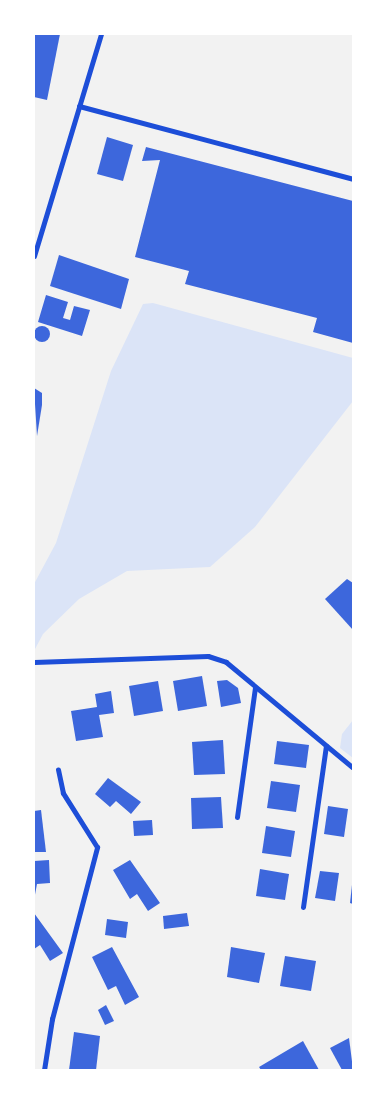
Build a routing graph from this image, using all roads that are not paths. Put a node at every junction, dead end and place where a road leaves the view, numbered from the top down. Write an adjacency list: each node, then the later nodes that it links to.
1 (100, 34): 2 (street)
2 (79, 106): 3 (street); 4 (street)
3 (353, 179)
4 (34, 256)
5 (34, 662): 6 (street)
6 (255, 687): 7 (street); 10 (street)
7 (326, 746): 8 (street); 11 (street)
8 (353, 768)
9 (58, 770): 12 (street)
10 (237, 817)
11 (303, 907)
12 (44, 1070)

